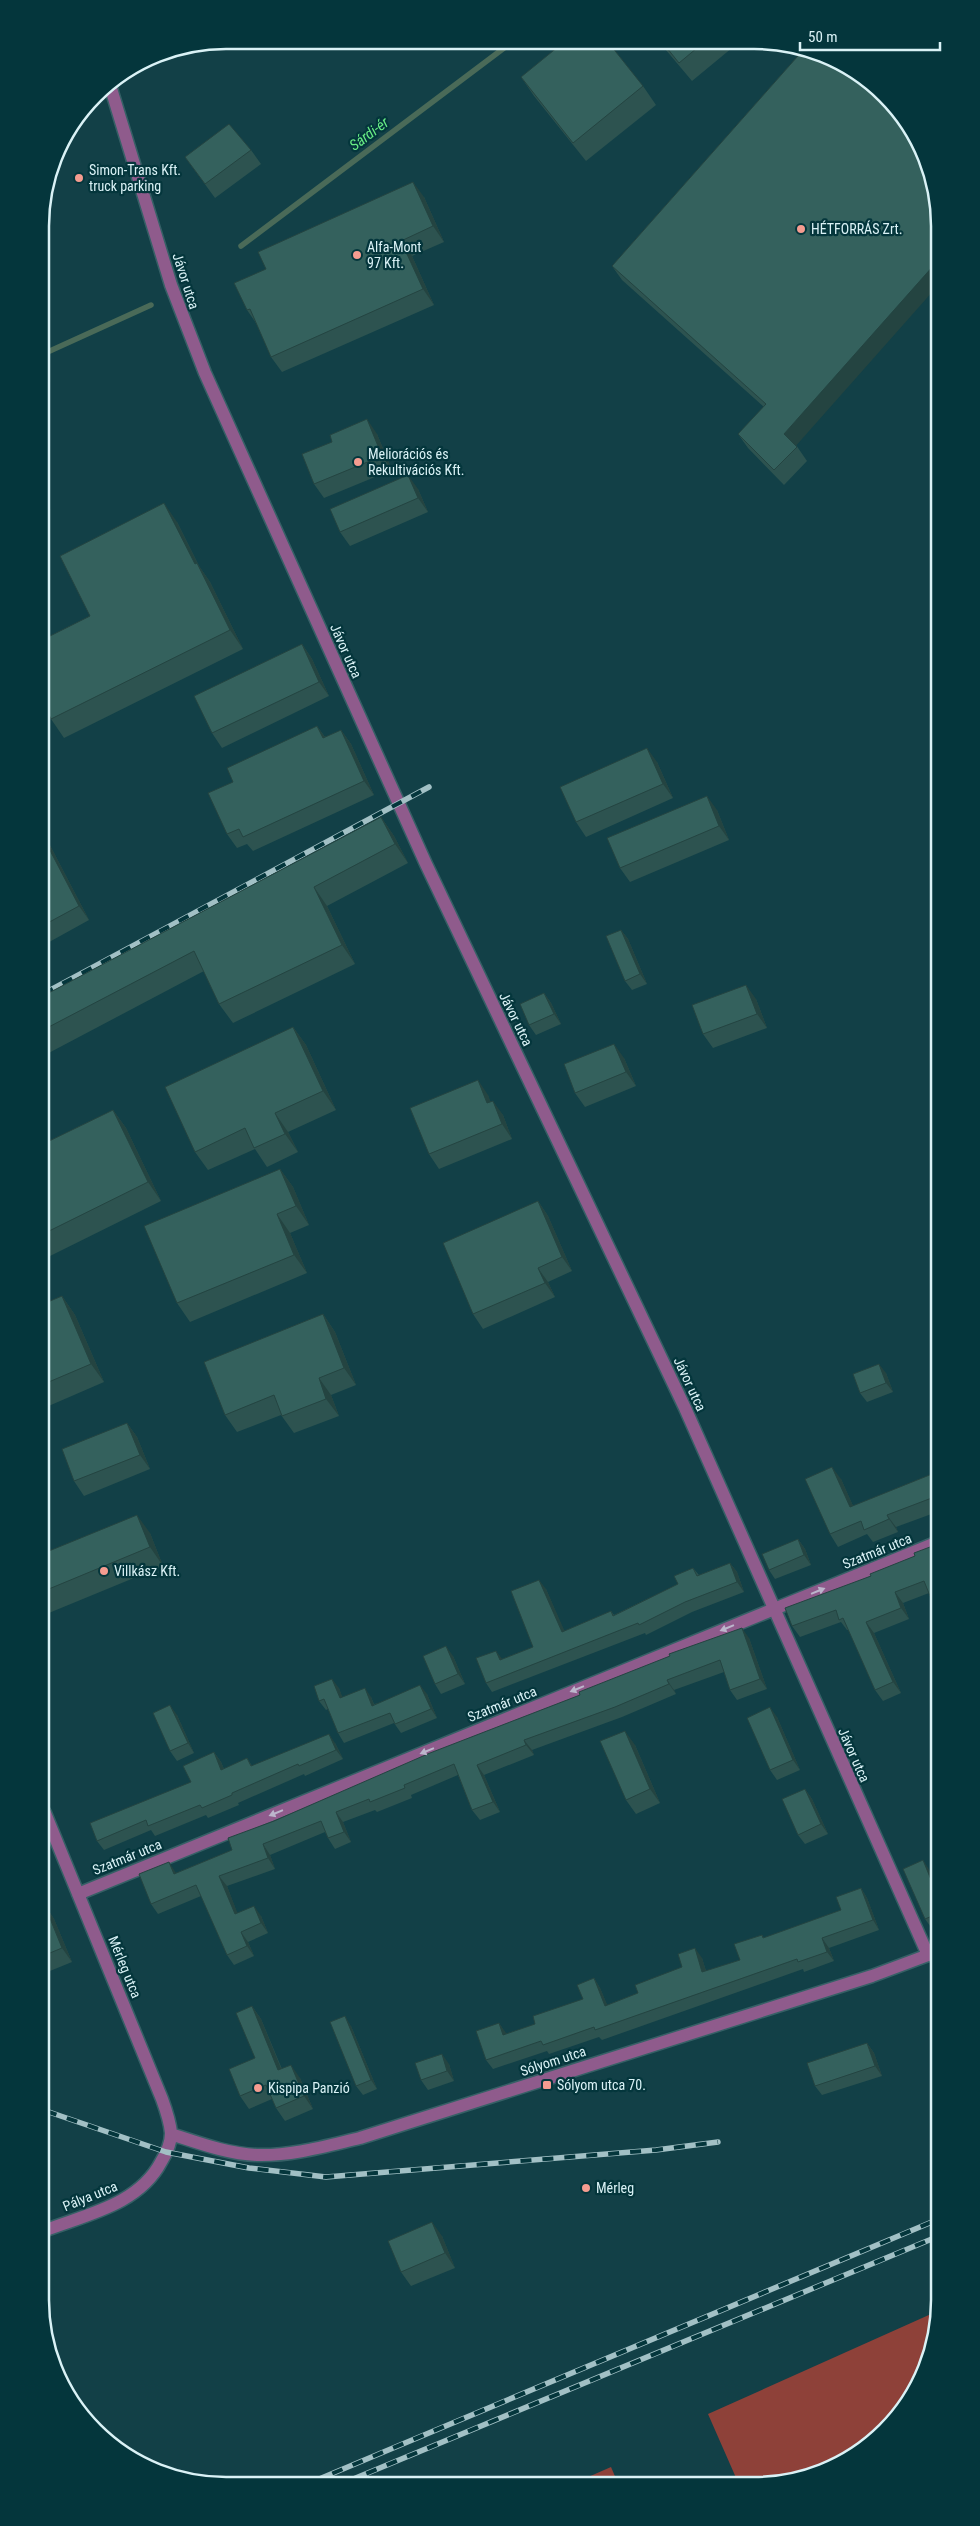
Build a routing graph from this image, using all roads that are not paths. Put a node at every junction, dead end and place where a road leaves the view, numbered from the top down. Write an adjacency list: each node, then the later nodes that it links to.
1 (112, 91): 3 (street, Jávor utca)
2 (931, 1545): 3 (street, Szatmár utca, one-way to 2)
3 (772, 1609): 5 (street, Szatmár utca, one-way to 5); 6 (street, Jávor utca)
4 (49, 1823): 5 (street, Mérleg utca)
5 (78, 1894): 8 (street, Mérleg utca)
6 (931, 1949)
7 (931, 1954): 8 (street, Sólyom utca)
8 (171, 2134): 9 (street, Pálya utca)
9 (49, 2229)

